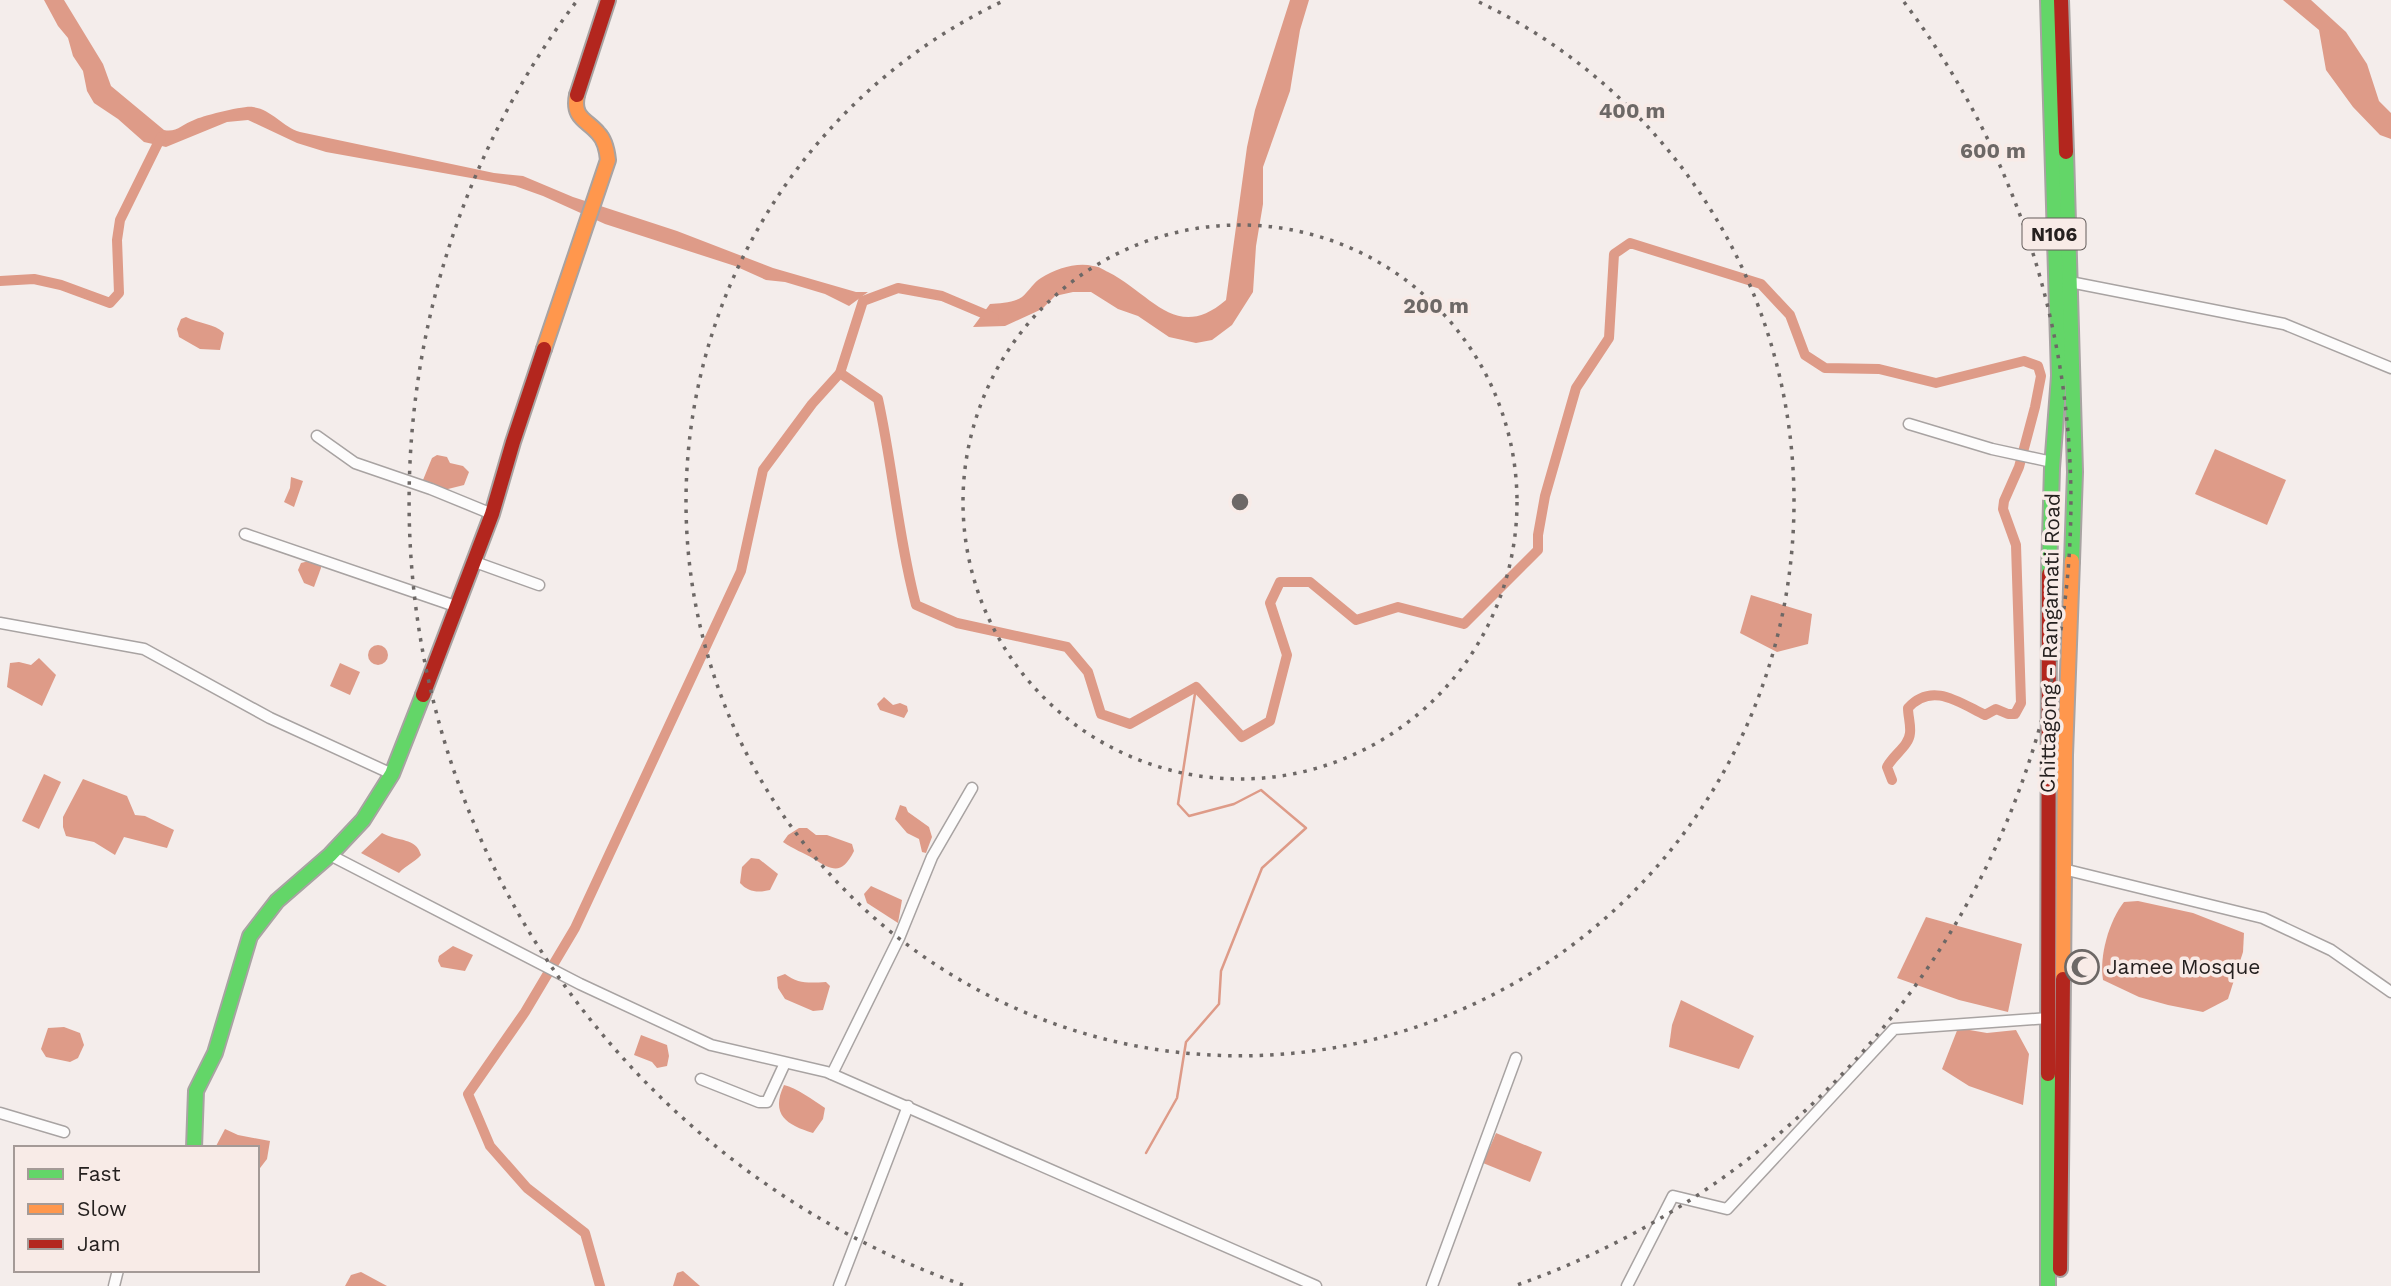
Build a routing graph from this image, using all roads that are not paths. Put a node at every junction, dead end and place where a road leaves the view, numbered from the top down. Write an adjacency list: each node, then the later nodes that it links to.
1 (608, 0): 10 (main road)
2 (2048, 0): 4 (main road, Chittagong - Rangamati Road / N106)
3 (2061, 0): 4 (main road)
4 (2060, 215): 5 (main road); 9 (main road, Chittagong - Rangamati Road / N106)
5 (2070, 282): 6 (street); 19 (main road)
6 (2391, 368)
7 (1909, 424): 9 (street)
8 (317, 436): 10 (street)
9 (2052, 465): 21 (main road, Chittagong - Rangamati Road / N106)
10 (492, 514): 12 (main road)
11 (245, 534): 14 (street)
12 (475, 562): 13 (street); 14 (main road)
13 (539, 584)
14 (458, 607): 16 (main road)
15 (0, 623): 16 (street)
16 (392, 774): 18 (main road)
17 (972, 788): 25 (street)
18 (330, 855): 24 (street); 30 (main road)
19 (2063, 869): 20 (street); 22 (main road)
20 (2391, 992)
21 (2048, 1018): 22 (main road, Chittagong - Rangamati Road / N106); 34 (street)
22 (2055, 1036): 35 (main road, Chittagong - Rangamati Road / N106); 36 (main road)
23 (1516, 1058): 33 (street)
24 (785, 1063): 25 (street); 26 (street)
25 (832, 1074): 27 (street)
26 (701, 1079)
27 (908, 1106): 31 (street); 32 (street)
28 (0, 1113): 29 (street)
29 (64, 1132)
30 (194, 1146)
31 (839, 1286)
32 (1316, 1286)
33 (1432, 1286)
34 (1628, 1286)
35 (2048, 1286)
36 (2060, 1286)

